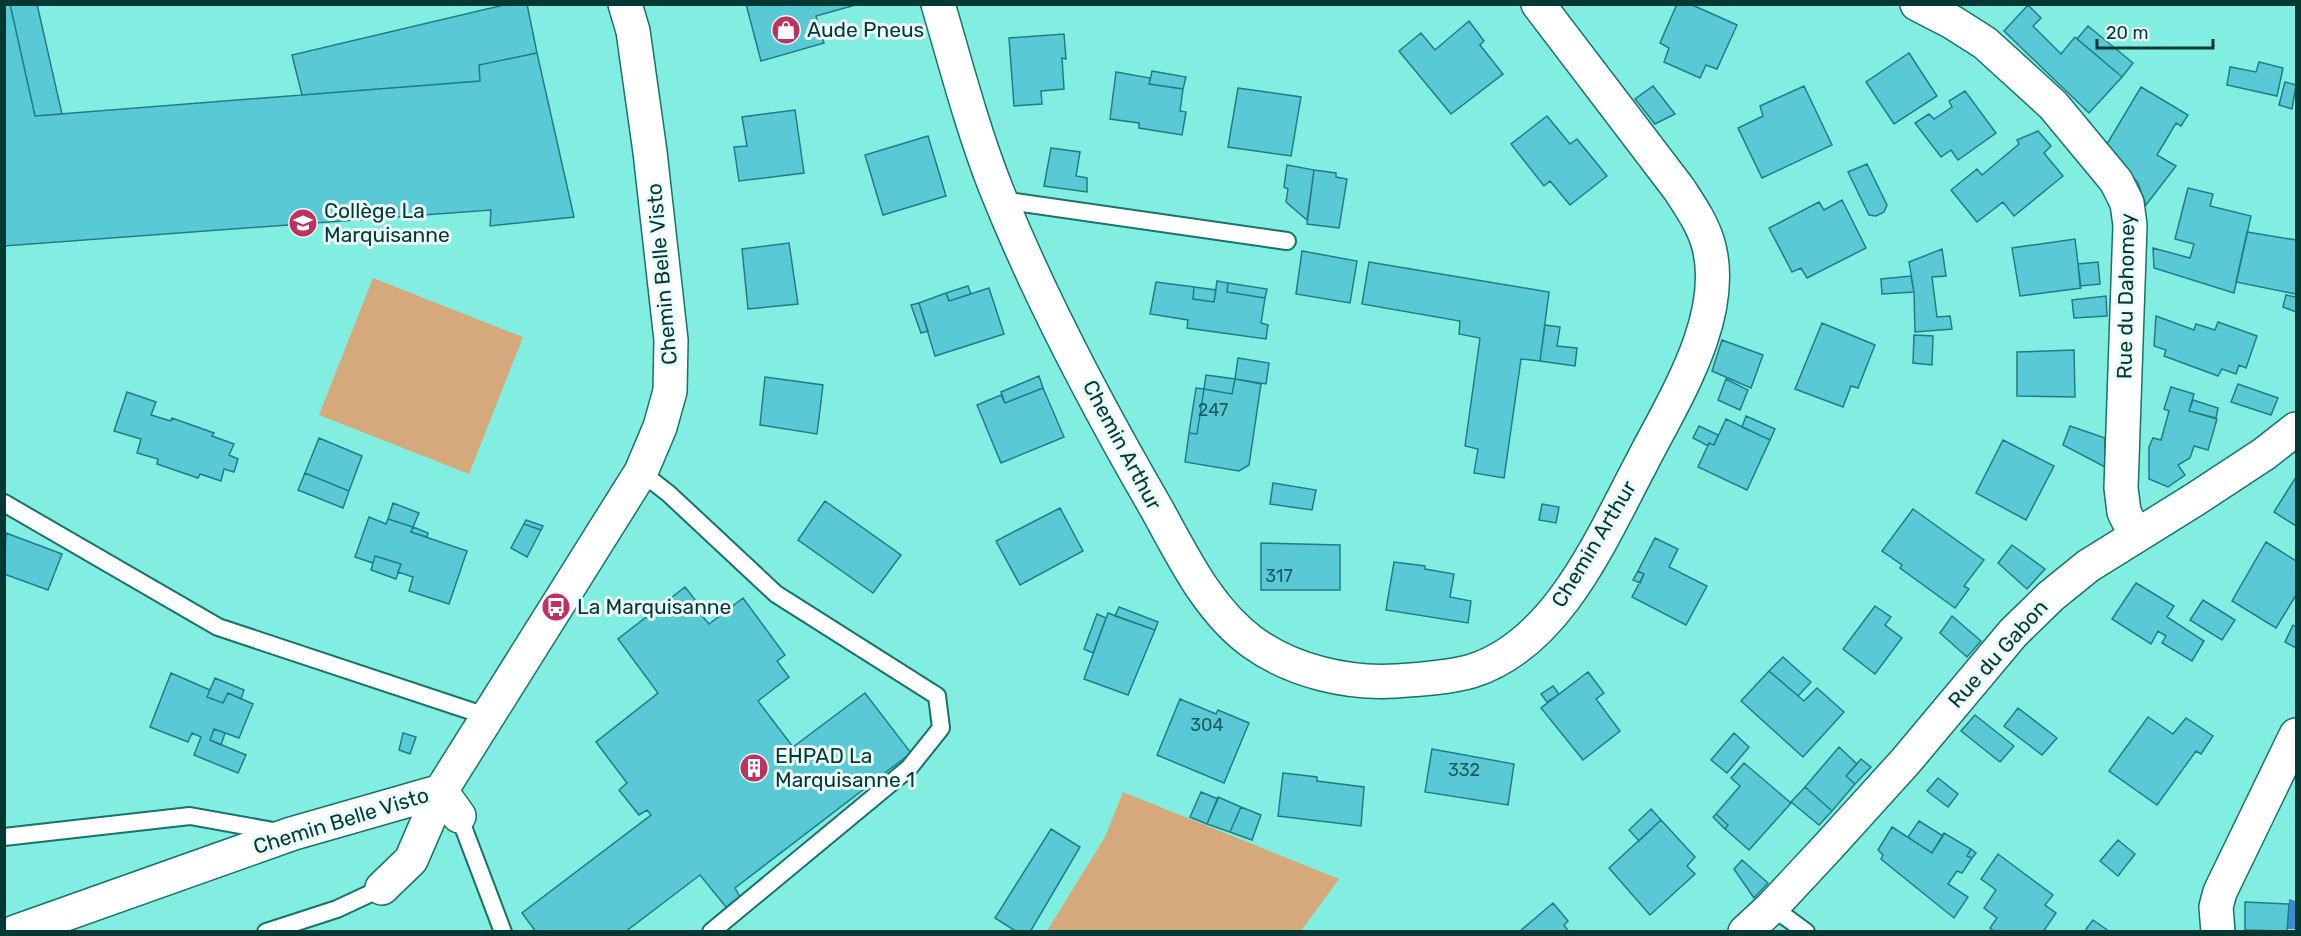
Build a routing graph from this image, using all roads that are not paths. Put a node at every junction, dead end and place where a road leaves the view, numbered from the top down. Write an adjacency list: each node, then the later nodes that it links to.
1 (625, 4): 8 (street, Chemin Belle Visto)
2 (938, 4): 5 (street, Chemin Arthur)
3 (1538, 4): 5 (street, Chemin Arthur)
4 (1917, 4): 10 (street, Rue du Dahomey)
5 (1001, 200): 6 (lane)
6 (1287, 241)
7 (2296, 429): 10 (street, Rue du Gabon)
8 (641, 472): 11 (street, Chemin Belle Visto); 21 (lane)
9 (4, 503): 11 (lane)
10 (2136, 536): 17 (street, Rue du Gabon)
11 (486, 716): 13 (street, Chemin Belle Visto)
12 (2296, 735): 24 (street)
13 (450, 803): 14 (street, Chemin Belle Visto); 16 (street); 20 (lane)
14 (291, 834): 15 (lane); 18 (street, Chemin Belle Visto)
15 (4, 837)
16 (382, 888): 19 (lane)
17 (1772, 907): 22 (street, Rue du Gabon); 23 (lane)
18 (15, 932)
19 (266, 932)
20 (503, 932)
21 (711, 932)
22 (1745, 932)
23 (1806, 932)
24 (2218, 932)

